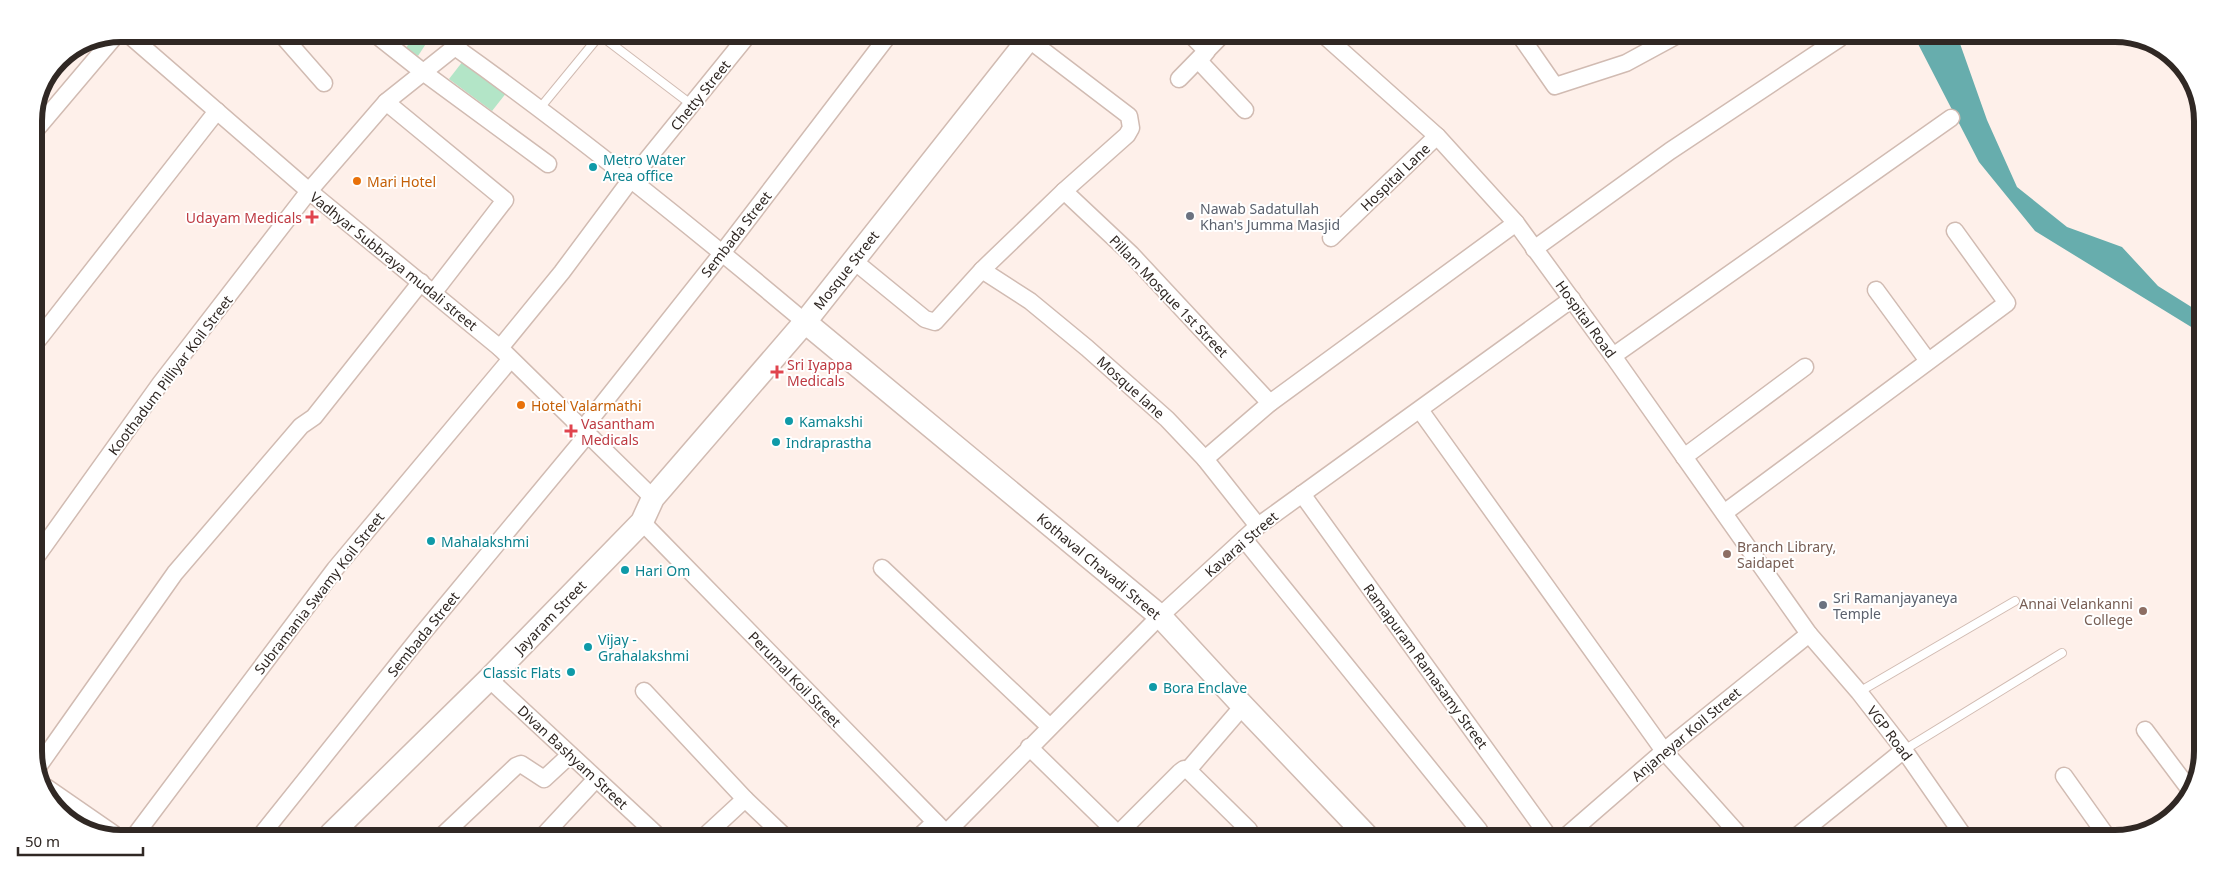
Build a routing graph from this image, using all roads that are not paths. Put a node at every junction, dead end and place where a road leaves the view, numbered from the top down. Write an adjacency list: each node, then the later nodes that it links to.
1 (137, 42): 27 (street, Vadhyar Subbraya mudali street)
2 (288, 42): 22 (street)
3 (385, 42): 20 (street)
4 (459, 42): 20 (street, Koothadum Pilliyar Koil Street)
5 (461, 42): 25 (street)
6 (594, 42): 25 (lane)
7 (609, 42): 24 (lane)
8 (742, 42): 24 (street, Chetty Street)
9 (883, 42): 39 (street, Sembada Street)
10 (1027, 42): 40 (main road, Mosque Street)
11 (1035, 42): 33 (street)
12 (1198, 42): 19 (street)
13 (1215, 42): 19 (street)
14 (1332, 42): 30 (street, Hospital Road)
15 (1524, 42): 16 (street)
16 (1665, 42)
17 (1834, 42): 38 (street)
18 (108, 44): 29 (street)
19 (1207, 51): 21 (street); 26 (street)
20 (422, 72): 23 (street, Koothadum Pilliyar Koil Street); 31 (street)
21 (1179, 79)
22 (324, 83)
23 (386, 102): 34 (street, Koothadum Pilliyar Koil Street); 44 (street)
24 (692, 105): 32 (street, Chetty Street)
25 (540, 108): 32 (street)
26 (1245, 110)
27 (216, 111): 34 (street, Vadhyar Subbraya mudali street); 47 (street)
28 (1951, 118): 49 (street)
29 (42, 120)
30 (1437, 136): 35 (street, Hospital Road); 37 (street, Hospital Lane)
31 (548, 164)
32 (632, 178): 39 (street); 48 (street, Subramania Swamy Koil Street)
33 (1064, 191): 41 (street); 52 (street, Pillam Mosque 1st Street)
34 (309, 192): 42 (street, Vadhyar Subbraya mudali street); 63 (street, Koothadum Pilliyar Koil Street)
35 (1516, 223): 38 (street, Hospital Road); 52 (street)
36 (1955, 231): 50 (street)
37 (1331, 238)
38 (1534, 249): 45 (street, Hospital Road)
39 (723, 252): 46 (street); 54 (street, Sembada Street)
40 (854, 261): 41 (street); 46 (main road, Mosque Street)
41 (982, 270): 56 (street, Mosque lane)
42 (421, 282): 44 (street, Vadhyar Subbraya mudali street); 79 (street)
43 (1876, 290): 50 (street)
44 (434, 292): 48 (street, Vadhyar Subbraya mudali street)
45 (1572, 300): 49 (street, Hospital Road); 53 (street, Kavarai Street)
46 (805, 322): 58 (main road, Mosque Street); 66 (main road, Kothaval Chavadi Street)
47 (42, 333)
48 (505, 354): 54 (street, Vadhyar Subbraya mudali street); 87 (street, Subramania Swamy Koil Street)
49 (1613, 356): 55 (street, Hospital Road)
50 (1928, 361): 59 (street)
51 (1805, 367): 55 (street)
52 (1270, 403): 56 (street)
53 (1420, 410): 57 (street, Kavarai Street); 77 (street)
54 (584, 433): 58 (street, Vadhyar Subbraya mudali street); 88 (street, Sembada Street)
55 (1684, 457): 59 (street, Hospital Road)
56 (1205, 459): 61 (street, Mosque lane)
57 (1302, 494): 61 (street, Kavarai Street); 101 (street, Ramapuram Ramasamy Street)
58 (653, 498): 60 (main road, Jayaram Street)
59 (1724, 513): 67 (street, Hospital Road)
60 (642, 522): 69 (main road, Jayaram Street); 95 (street, Perumal Koil Street)
61 (1258, 526): 62 (street, Kavarai Street)
62 (1244, 540): 66 (street, Kavarai Street); 100 (street)
63 (43, 548)
64 (882, 568): 73 (street)
65 (2015, 601): 71 (lane)
66 (1160, 616): 72 (main road, Kothaval Chavadi Street); 73 (street, Kavarai Street)
67 (1809, 634): 71 (street, VGP Road); 77 (street, Anjaneyar Koil Street)
68 (2062, 653): 76 (lane)
69 (490, 679): 78 (street, Divan Bashyam Street); 89 (main road, Jayaram Street)
70 (644, 691): 85 (street)
71 (1859, 692): 76 (street, VGP Road)
72 (1243, 706): 80 (street); 99 (main road, Kothaval Chavadi Street)
73 (1050, 727): 75 (street, Kavarai Street)
74 (2145, 730): 83 (street)
75 (1029, 747): 95 (street, Kavarai Street); 96 (street)
76 (1904, 750): 104 (street); 105 (street, VGP Road)
77 (1664, 751): 102 (street, Anjaneyar Koil Street); 103 (street)
78 (570, 755): 82 (street, Divan Bashyam Street); 90 (street)
79 (43, 759)
80 (1188, 770): 97 (street); 98 (street)
81 (2064, 776): 106 (street)
82 (596, 779): 91 (street); 92 (street, Divan Bashyam Street)
83 (2186, 784)
84 (56, 795): 86 (street)
85 (745, 799): 93 (street); 94 (street)
86 (104, 828)
87 (139, 830)
88 (265, 830)
89 (335, 830)
90 (448, 830)
91 (549, 830)
92 (652, 830)
93 (711, 830)
94 (778, 830)
95 (944, 830)
96 (1113, 830)
97 (1123, 830)
98 (1248, 830)
99 (1362, 830)
100 (1479, 830)
101 (1544, 830)
102 (1573, 830)
103 (1735, 830)
104 (1806, 830)
105 (1959, 830)
106 (2102, 830)

